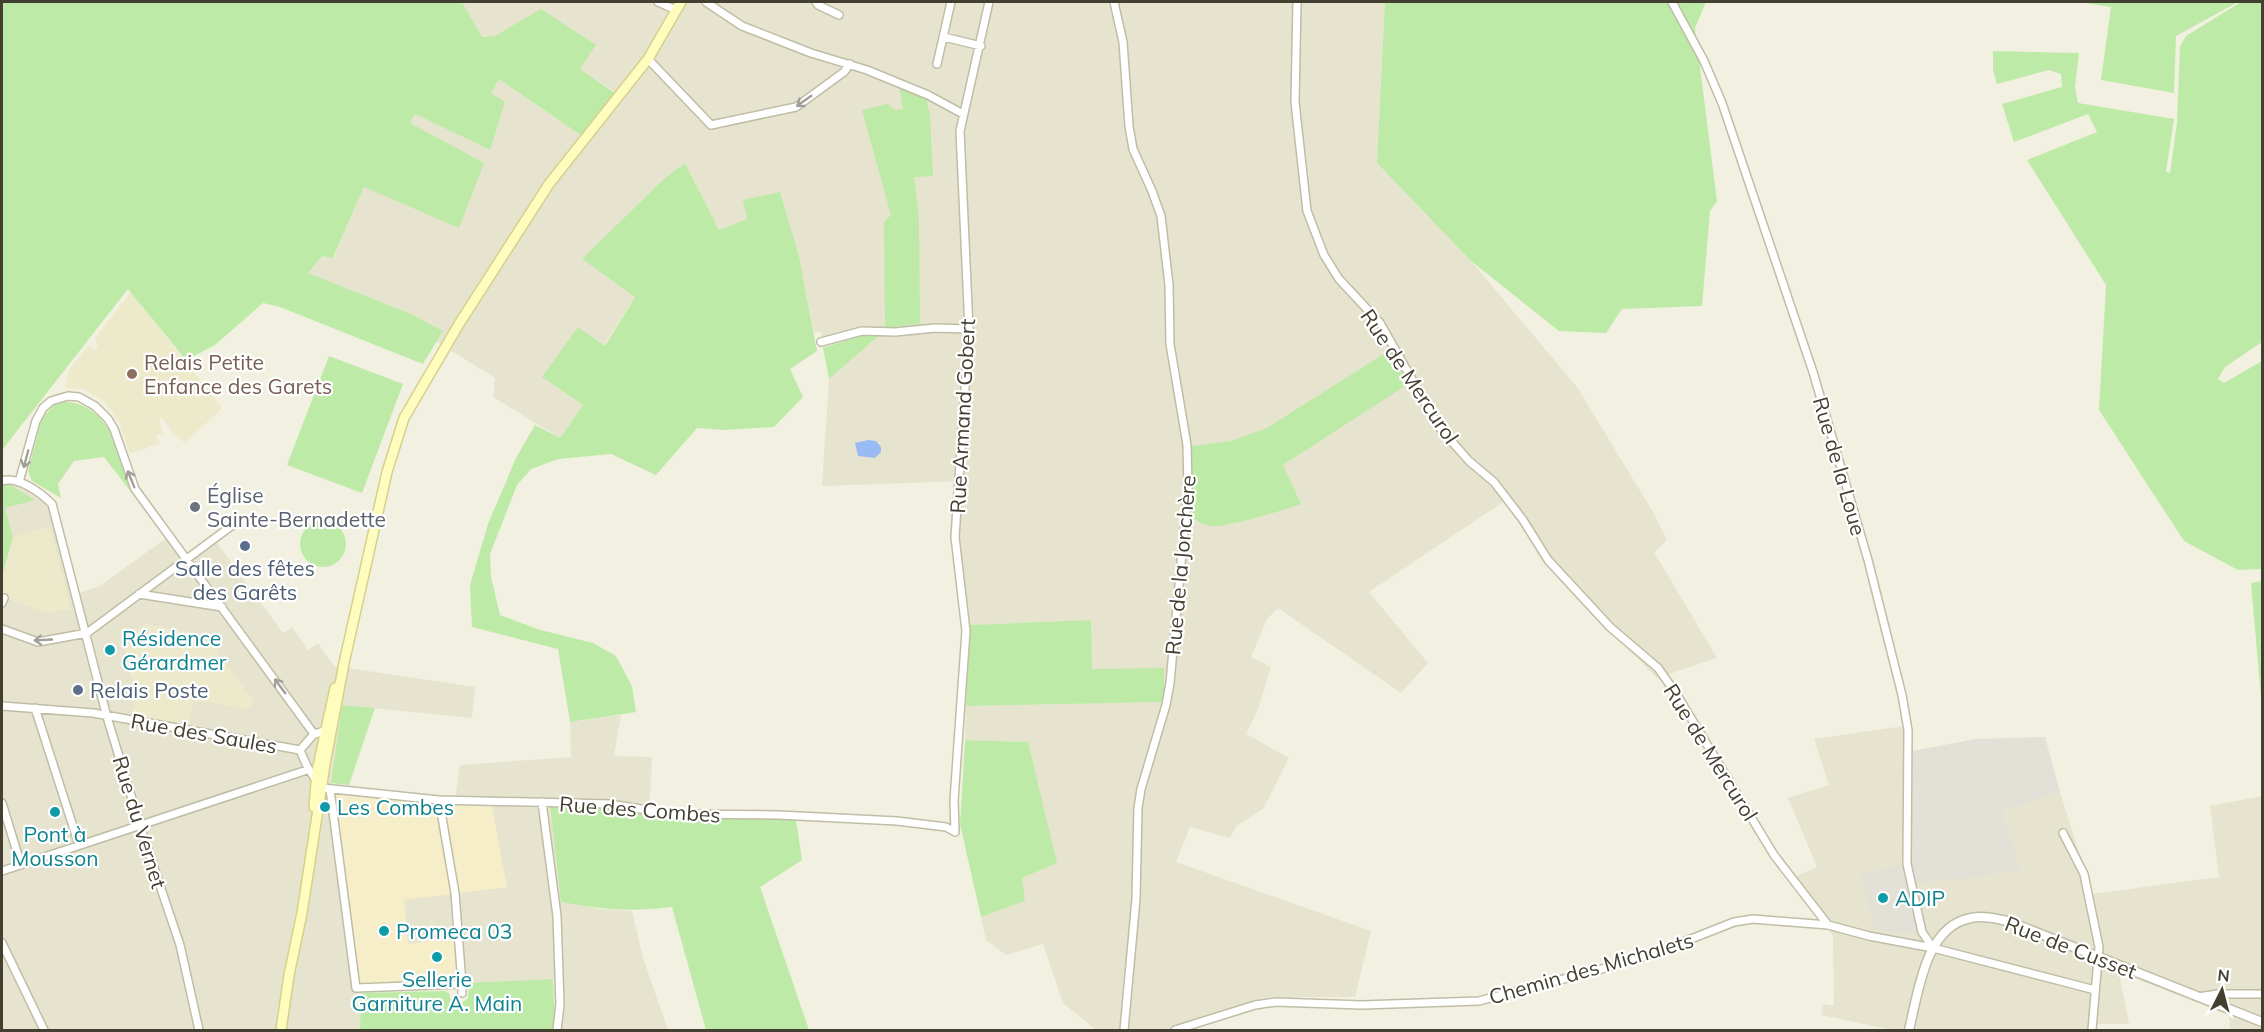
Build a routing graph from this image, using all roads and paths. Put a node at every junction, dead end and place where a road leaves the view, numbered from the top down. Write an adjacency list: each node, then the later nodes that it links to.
1 (658, 2): 9 (street)
2 (706, 2): 14 (street)
3 (816, 2): 10 (street)
4 (951, 2): 11 (street)
5 (989, 2): 12 (street, Rue Armand Gobert)
6 (1114, 2): 59 (street, Rue de la Jonchère)
7 (1297, 2): 45 (street, Rue de Mercurol)
8 (1672, 2): 47 (street, Rue de la Loue)
9 (679, 6): 13 (main road)
10 (839, 15)
11 (944, 37): 12 (street); 15 (street)
12 (981, 46): 16 (street, Rue Armand Gobert)
13 (648, 59): 14 (street, one-way to 13); 27 (main road)
14 (850, 64): 16 (street)
15 (937, 64)
16 (963, 114): 17 (street, Rue Armand Gobert)
17 (969, 329): 18 (street); 40 (street, Rue Armand Gobert)
18 (821, 342)
19 (2, 481): 20 (street)
20 (19, 482): 22 (street, one-way to 20); 26 (street, Rue du Vernet)
21 (234, 524): 22 (street)
22 (186, 560): 23 (street); 24 (street)
23 (139, 594): 24 (street); 26 (street)
24 (222, 607): 32 (street, one-way to 24)
25 (2, 629): 26 (street, one-way to 25)
26 (87, 633): 30 (street, Rue du Vernet)
27 (344, 663): 31 (main road); 34 (main road)
28 (2, 706): 29 (street)
29 (35, 708): 30 (street); 42 (street)
30 (107, 717): 33 (street, Rue des Saules); 39 (street, Rue du Vernet)
31 (325, 731): 32 (street); 34 (street); 35 (main road)
32 (314, 734): 33 (street)
33 (300, 750): 35 (street)
34 (325, 764): 35 (main road); 35 (street)
35 (318, 779): 36 (street, Rue des Combes); 39 (street); 49 (street); 57 (main road)
36 (439, 800): 37 (street, Rue des Combes); 49 (street)
37 (542, 802): 40 (street, Rue des Combes); 58 (street)
38 (2, 803): 43 (street)
39 (140, 825): 42 (street); 56 (street, Rue du Vernet)
40 (956, 832)
41 (2063, 833): 48 (street)
42 (79, 845): 43 (street)
43 (21, 865): 44 (street)
44 (2, 871)
45 (1828, 925): 47 (street, Chemin des Michalets); 60 (street, Chemin des Michalets)
46 (2, 944): 55 (street)
47 (1933, 948): 48 (street, Rue de Cusset); 50 (street, Chemin des Michalets); 61 (street, Rue de Cusset)
48 (2099, 957): 50 (street); 53 (street, Rue de Cusset)
49 (462, 984): 51 (street)
50 (2095, 990): 62 (street)
51 (462, 993)
52 (2262, 994): 53 (street)
53 (2198, 997): 54 (street, Rue de Cusset)
54 (2262, 1022)
55 (44, 1030)
56 (199, 1030)
57 (281, 1030)
58 (557, 1030)
59 (1124, 1030)
60 (1175, 1030)
61 (1909, 1030)
62 (2092, 1030)

